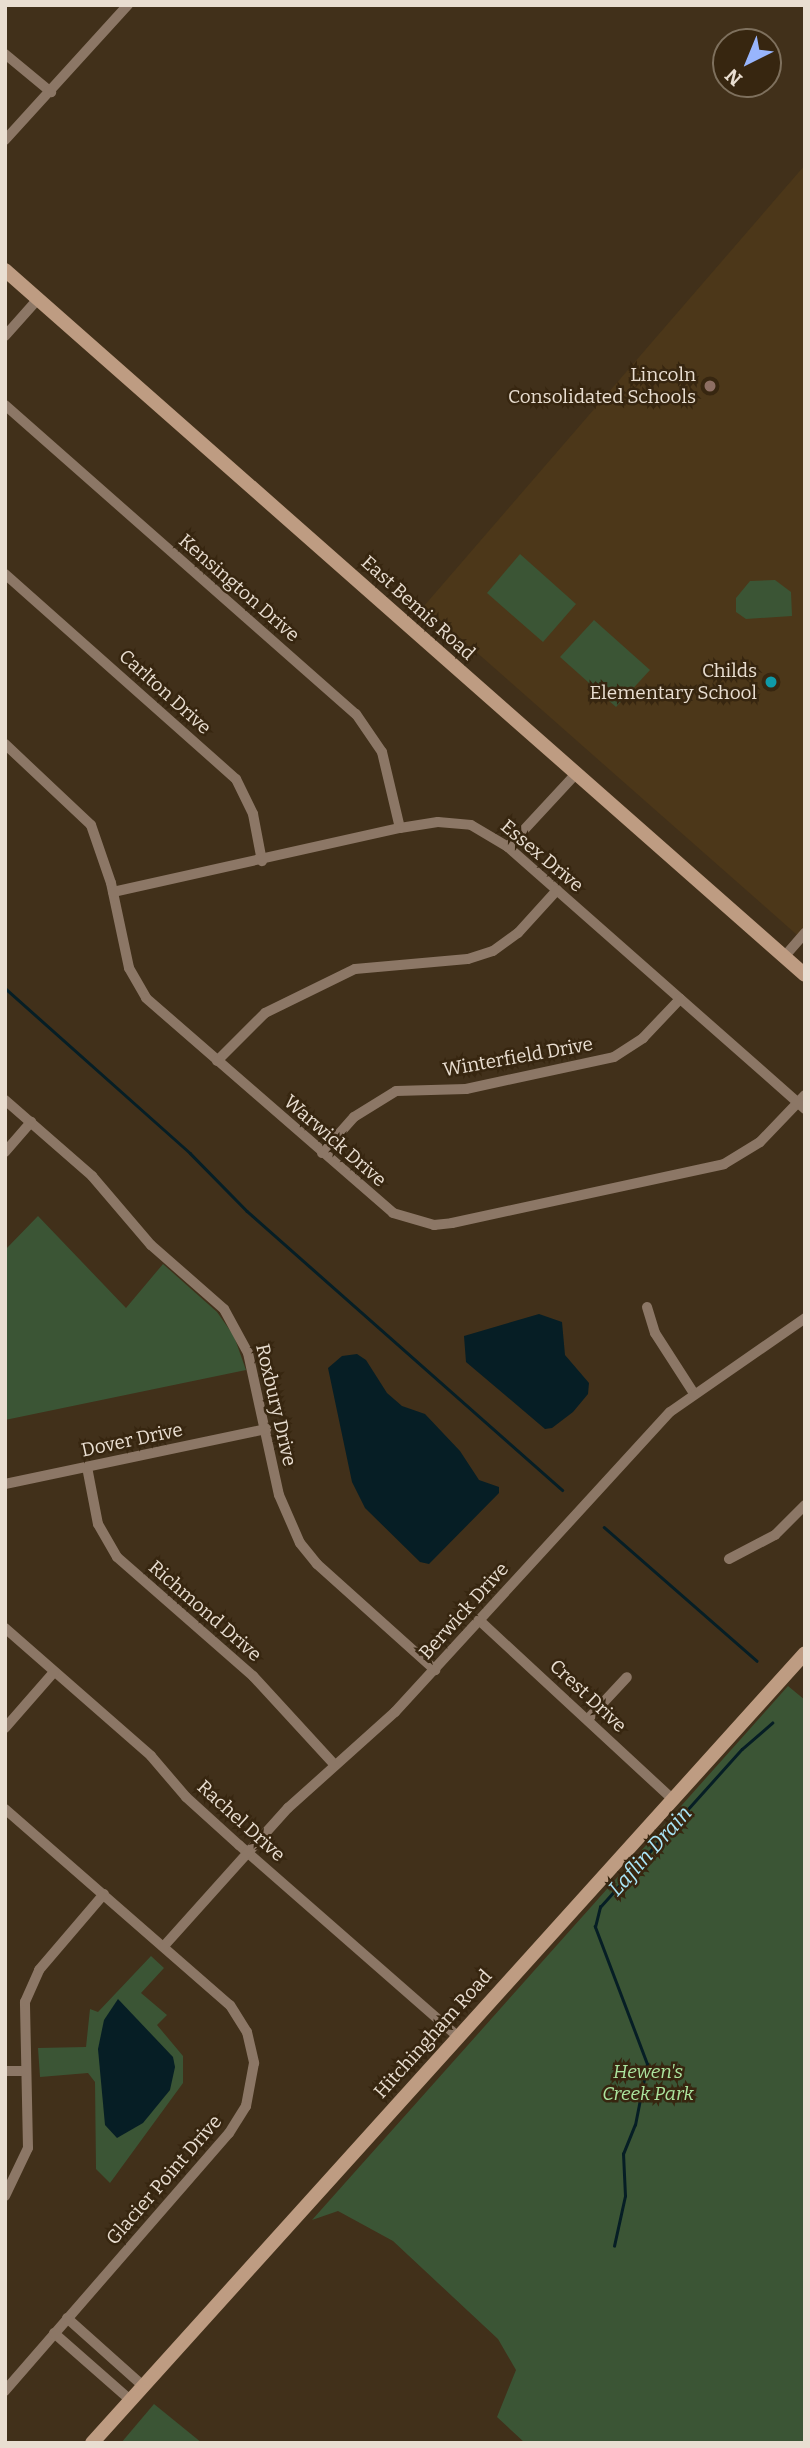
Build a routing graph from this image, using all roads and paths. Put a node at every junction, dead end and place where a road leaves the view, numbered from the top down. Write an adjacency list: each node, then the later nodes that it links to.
1 (128, 5): 3 (street)
2 (5, 54): 3 (street)
3 (51, 92): 4 (street)
4 (5, 140)
5 (5, 270): 6 (street, East Bemis Road)
6 (38, 299): 7 (street); 11 (street, East Bemis Road)
7 (5, 336)
8 (5, 405): 12 (street, Kensington Drive)
9 (5, 574): 14 (street, Carlton Drive)
10 (5, 744): 16 (street, Warwick Drive)
11 (575, 775): 13 (street); 18 (street, East Bemis Road)
12 (400, 828): 13 (street, Essex Drive); 14 (street, Essex Drive)
13 (508, 847): 15 (street, Essex Drive)
14 (262, 861): 16 (street, Essex Drive)
15 (557, 890): 20 (street, Essex Drive); 21 (street)
16 (113, 892): 21 (street, Warwick Drive)
17 (805, 933): 18 (street)
18 (784, 957): 19 (street, East Bemis Road)
19 (805, 975)
20 (680, 999): 23 (street, Essex Drive); 26 (street, Winterfield Drive)
21 (217, 1061): 26 (street, Warwick Drive)
22 (5, 1100): 24 (street, Roxbury Drive)
23 (802, 1103): 26 (street, Warwick Drive)
24 (31, 1122): 25 (street); 30 (street, Roxbury Drive)
25 (5, 1152)
26 (322, 1153)
27 (647, 1307): 29 (street)
28 (805, 1318): 29 (street, Berwick Drive)
29 (693, 1392): 35 (street, Berwick Drive)
30 (266, 1429): 31 (street, Dover Drive); 38 (street, Roxbury Drive)
31 (87, 1467): 32 (street, Dover Drive); 43 (street, Richmond Drive)
32 (5, 1484)
33 (805, 1505): 34 (street)
34 (729, 1559)
35 (479, 1620): 38 (street, Berwick Drive); 41 (street, Crest Drive)
36 (5, 1628): 39 (street, Rachel Drive)
37 (805, 1653): 44 (street, Hitchingham Road)
38 (435, 1670): 43 (street, Berwick Drive)
39 (54, 1672): 42 (street); 46 (street, Rachel Drive)
40 (627, 1677): 41 (street)
41 (588, 1719): 44 (street, Crest Drive)
42 (5, 1728)
43 (334, 1763): 46 (street, Berwick Drive)
44 (672, 1799): 49 (street, Hitchingham Road)
45 (6, 1811): 47 (street, Glacier Point Drive)
46 (248, 1852): 48 (street, Berwick Drive); 49 (street, Rachel Drive)
47 (104, 1894): 48 (street, Glacier Point Drive); 51 (street)
48 (164, 1946): 53 (street, Glacier Point Drive)
49 (457, 2036): 55 (street, Hitchingham Road)
50 (5, 2071): 51 (street)
51 (25, 2071): 52 (street)
52 (5, 2196)
53 (67, 2318): 54 (street, Glacier Point Drive); 55 (street)
54 (54, 2333): 56 (street, Glacier Point Drive); 57 (street)
55 (142, 2385): 57 (street, Hitchingham Road)
56 (5, 2391)
57 (129, 2399): 58 (street, Hitchingham Road)
58 (92, 2443)

